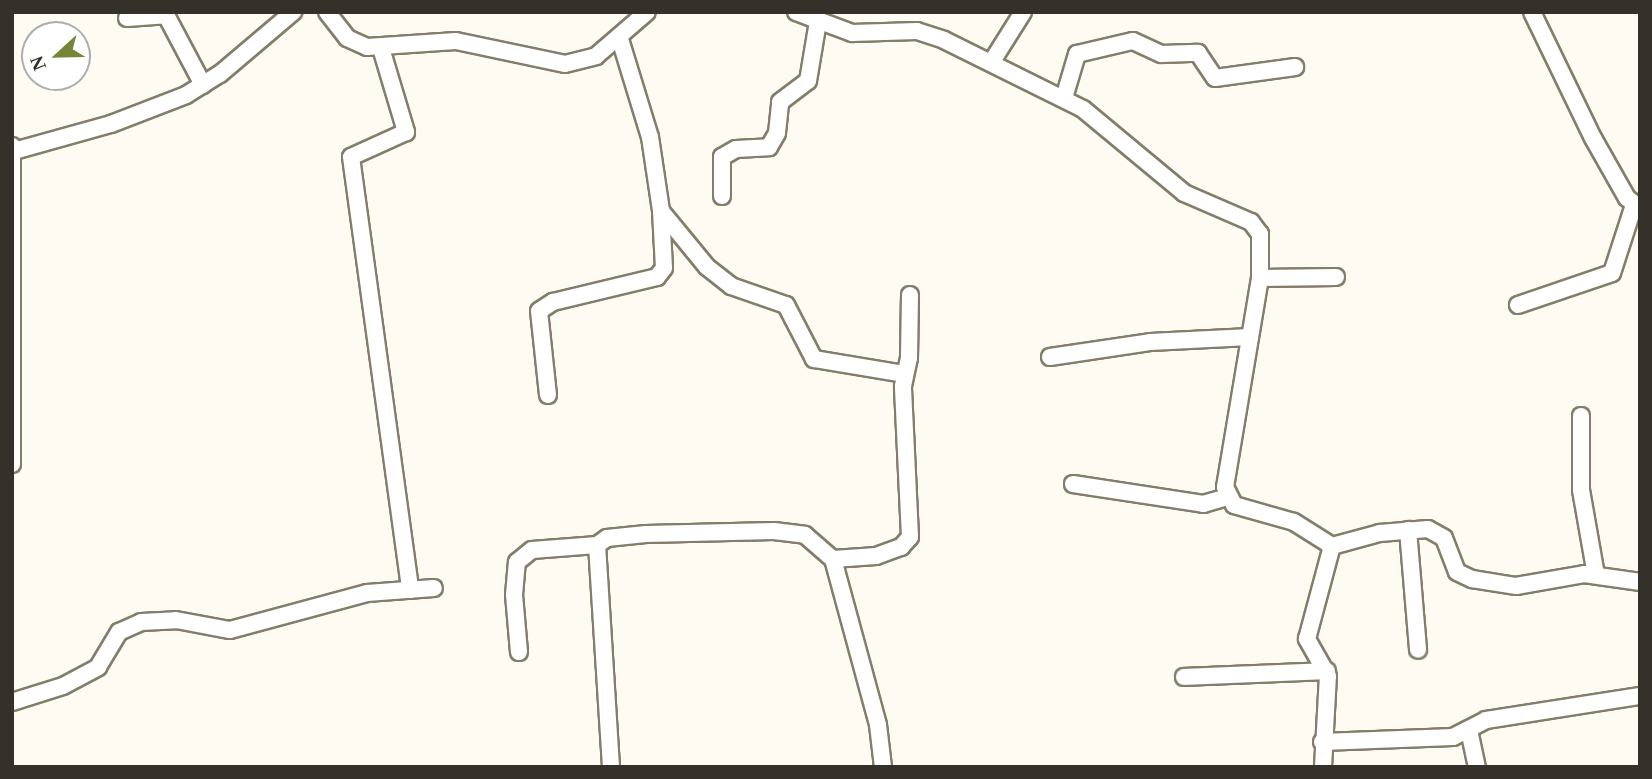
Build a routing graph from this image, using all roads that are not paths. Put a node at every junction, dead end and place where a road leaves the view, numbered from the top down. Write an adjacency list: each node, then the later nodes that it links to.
1 (293, 12): 13 (street)
2 (327, 12): 10 (street)
3 (647, 12): 9 (street)
4 (796, 12): 8 (street)
5 (1023, 12): 11 (street)
6 (1532, 12): 17 (street)
7 (127, 18): 13 (street)
8 (818, 21): 11 (street); 16 (street)
9 (620, 39): 10 (street); 18 (street)
10 (381, 48): 38 (street)
11 (991, 64): 14 (street)
12 (1295, 67): 14 (street)
13 (203, 85): 15 (street)
14 (1064, 98): 20 (street)
15 (13, 149): 28 (street)
16 (722, 196)
17 (1637, 207): 22 (street)
18 (661, 211): 25 (street); 26 (street)
19 (1336, 277): 20 (street)
20 (1260, 278): 23 (street)
21 (909, 295): 25 (street)
22 (1518, 305)
23 (1250, 337): 24 (street); 30 (street)
24 (1051, 357)
25 (905, 374): 34 (street)
26 (548, 395)
27 (1581, 416): 35 (street)
28 (12, 464)
29 (1073, 484): 30 (street)
30 (1228, 496): 33 (street)
31 (1408, 530): 33 (street); 35 (street); 39 (street)
32 (597, 545): 34 (street); 40 (street); 47 (street)
33 (1332, 546): 41 (street)
34 (833, 559): 48 (street)
35 (1596, 575): 36 (street)
36 (1640, 582)
37 (434, 588): 38 (street)
38 (410, 590): 44 (street)
39 (1418, 650)
40 (520, 652)
41 (1327, 671): 42 (street); 46 (street)
42 (1184, 677)
43 (1640, 696): 45 (street)
44 (12, 702)
45 (1469, 730): 46 (street); 50 (street)
46 (1322, 742): 49 (street)
47 (611, 767)
48 (883, 767)
49 (1322, 767)
50 (1477, 767)

